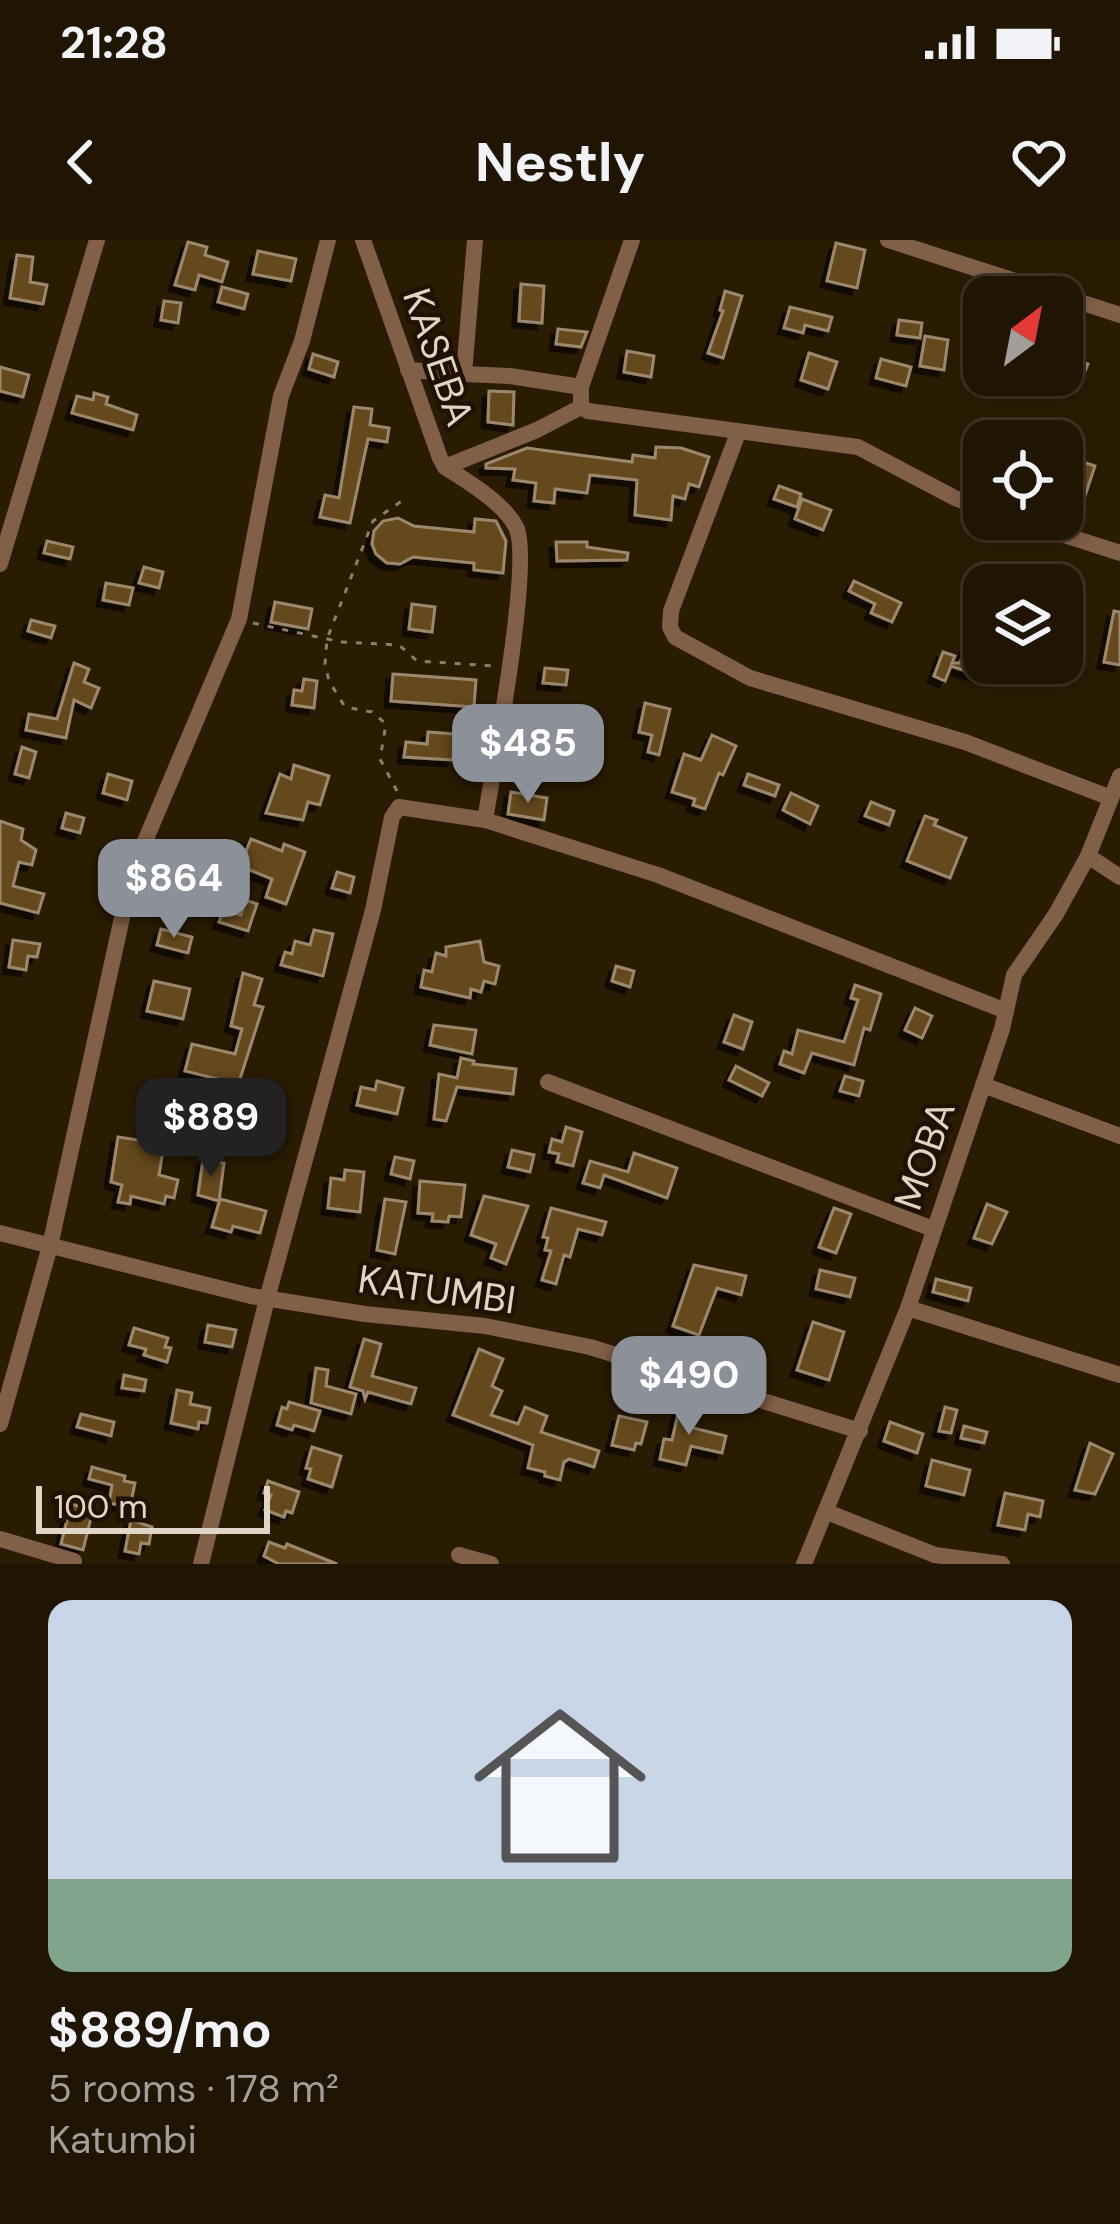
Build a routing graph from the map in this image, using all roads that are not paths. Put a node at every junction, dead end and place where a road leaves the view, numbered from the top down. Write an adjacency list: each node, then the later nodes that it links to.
1 (97, 240): 17 (street)
2 (328, 240): 29 (street)
3 (363, 240): 8 (street, KASEBA)
4 (476, 240): 9 (street)
5 (632, 240): 10 (street)
6 (888, 240): 7 (street)
7 (1120, 315)
8 (408, 370): 9 (street); 13 (street, KASEBA)
9 (464, 374): 10 (street)
10 (581, 387): 11 (street)
11 (581, 407): 12 (street); 13 (street)
12 (738, 433): 14 (street); 19 (street)
13 (445, 467): 20 (street, KASEBA)
14 (963, 502)
15 (1079, 540): 16 (street)
16 (1120, 553)
17 (0, 564)
18 (1120, 776): 19 (street, MOBA)
19 (1111, 798): 21 (street, MOBA)
20 (485, 820): 23 (street); 30 (street)
21 (1088, 856): 22 (street); 23 (street, MOBA)
22 (1120, 877)
23 (1006, 1011): 25 (street, MOBA)
24 (548, 1082): 27 (street)
25 (983, 1085): 26 (street); 27 (street, MOBA)
26 (1120, 1136)
27 (934, 1229): 31 (street, MOBA)
28 (0, 1233): 29 (street, KATUMBI)
29 (50, 1246): 30 (street, KATUMBI); 33 (street)
30 (267, 1299): 34 (street, KATUMBI); 39 (street)
31 (908, 1309): 32 (street); 34 (street, MOBA)
32 (1120, 1375)
33 (0, 1424)
34 (860, 1431): 35 (street, MOBA)
35 (827, 1512): 41 (street, MOBA); 42 (street)
36 (0, 1539): 38 (street)
37 (459, 1555): 40 (street)
38 (74, 1562)
39 (201, 1564)
40 (490, 1564)
41 (804, 1564)
42 (1002, 1564)

